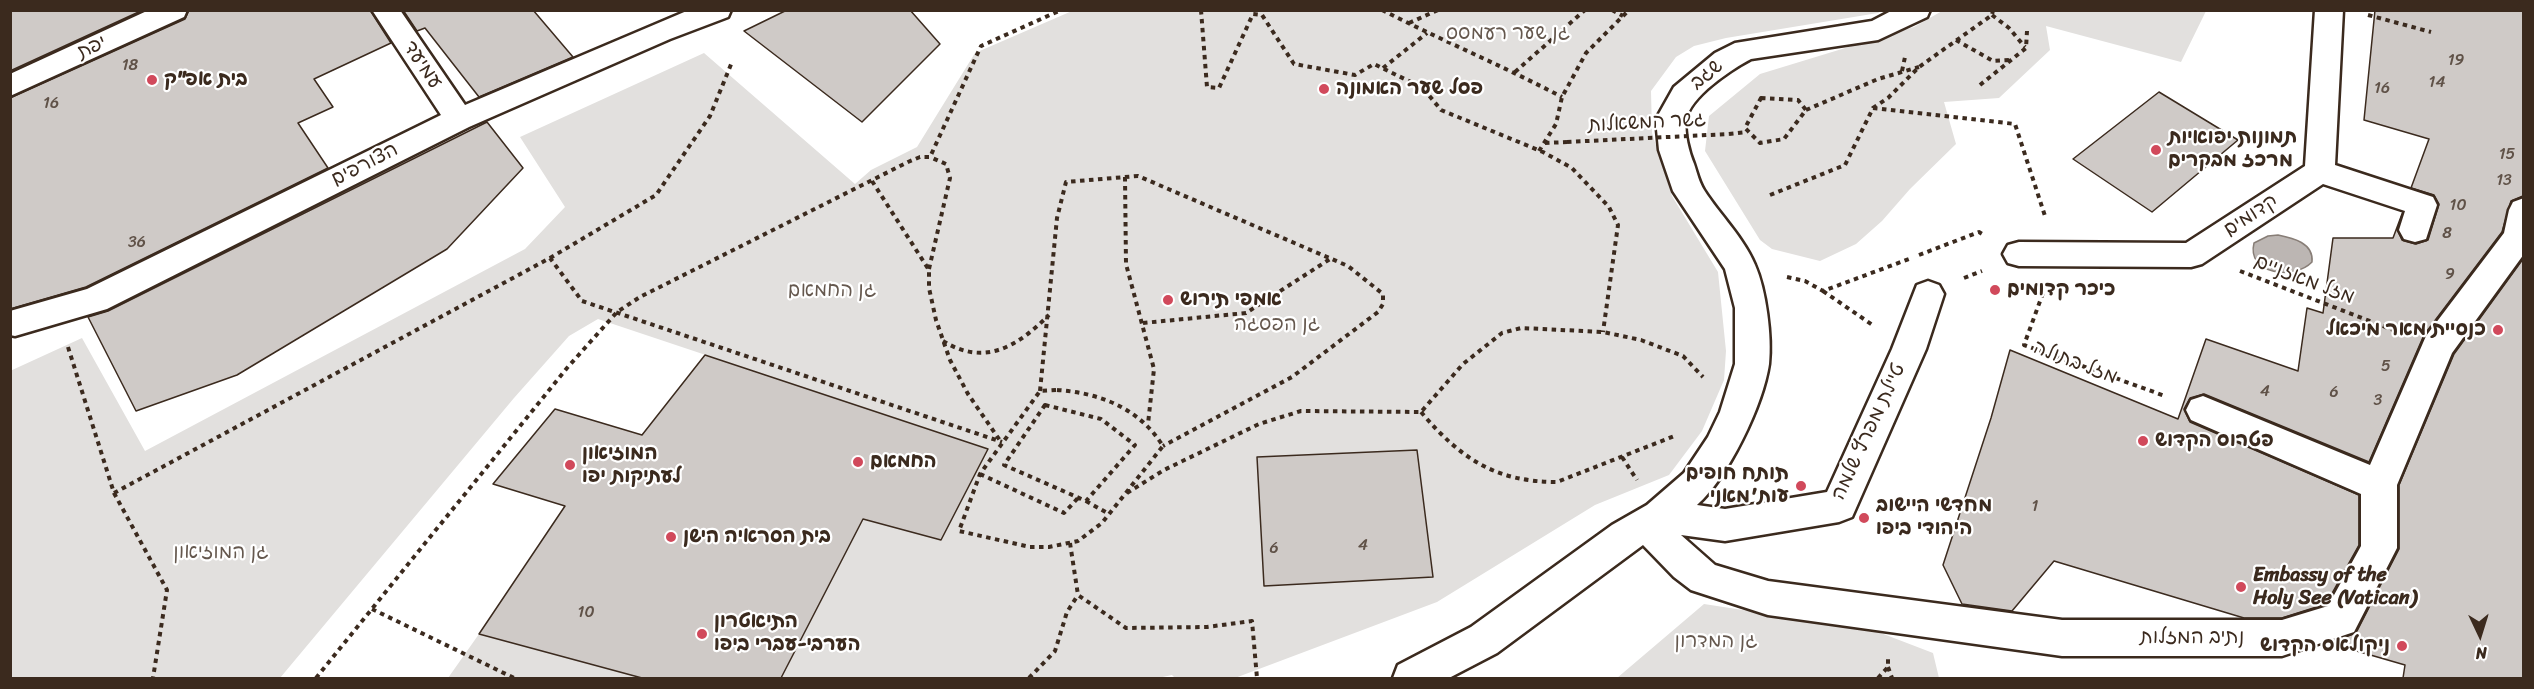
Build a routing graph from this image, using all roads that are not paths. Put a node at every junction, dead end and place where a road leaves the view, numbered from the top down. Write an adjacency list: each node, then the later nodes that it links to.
1 (141, 10): 7 (street, יפת)
2 (174, 10): 8 (street, יפת)
3 (385, 10): 9 (street, עמיעד)
4 (718, 10): 9 (street, הצורפים)
5 (1917, 10): 18 (street, שגב)
6 (2329, 10): 10 (street)
7 (10, 71)
8 (10, 86)
9 (459, 119): 15 (street, הצורפים)
10 (2320, 171): 12 (street); 13 (street, קדומים)
11 (2523, 210): 17 (street, נתיב המזלות)
12 (2415, 230)
13 (2019, 255)
14 (1928, 294): 18 (street, טיילת מפרץ שלמה)
15 (15, 323)
16 (2203, 410): 17 (street)
17 (2379, 485): 18 (street, נתיב המזלות)
18 (1653, 520): 19 (street)
19 (1412, 678)

